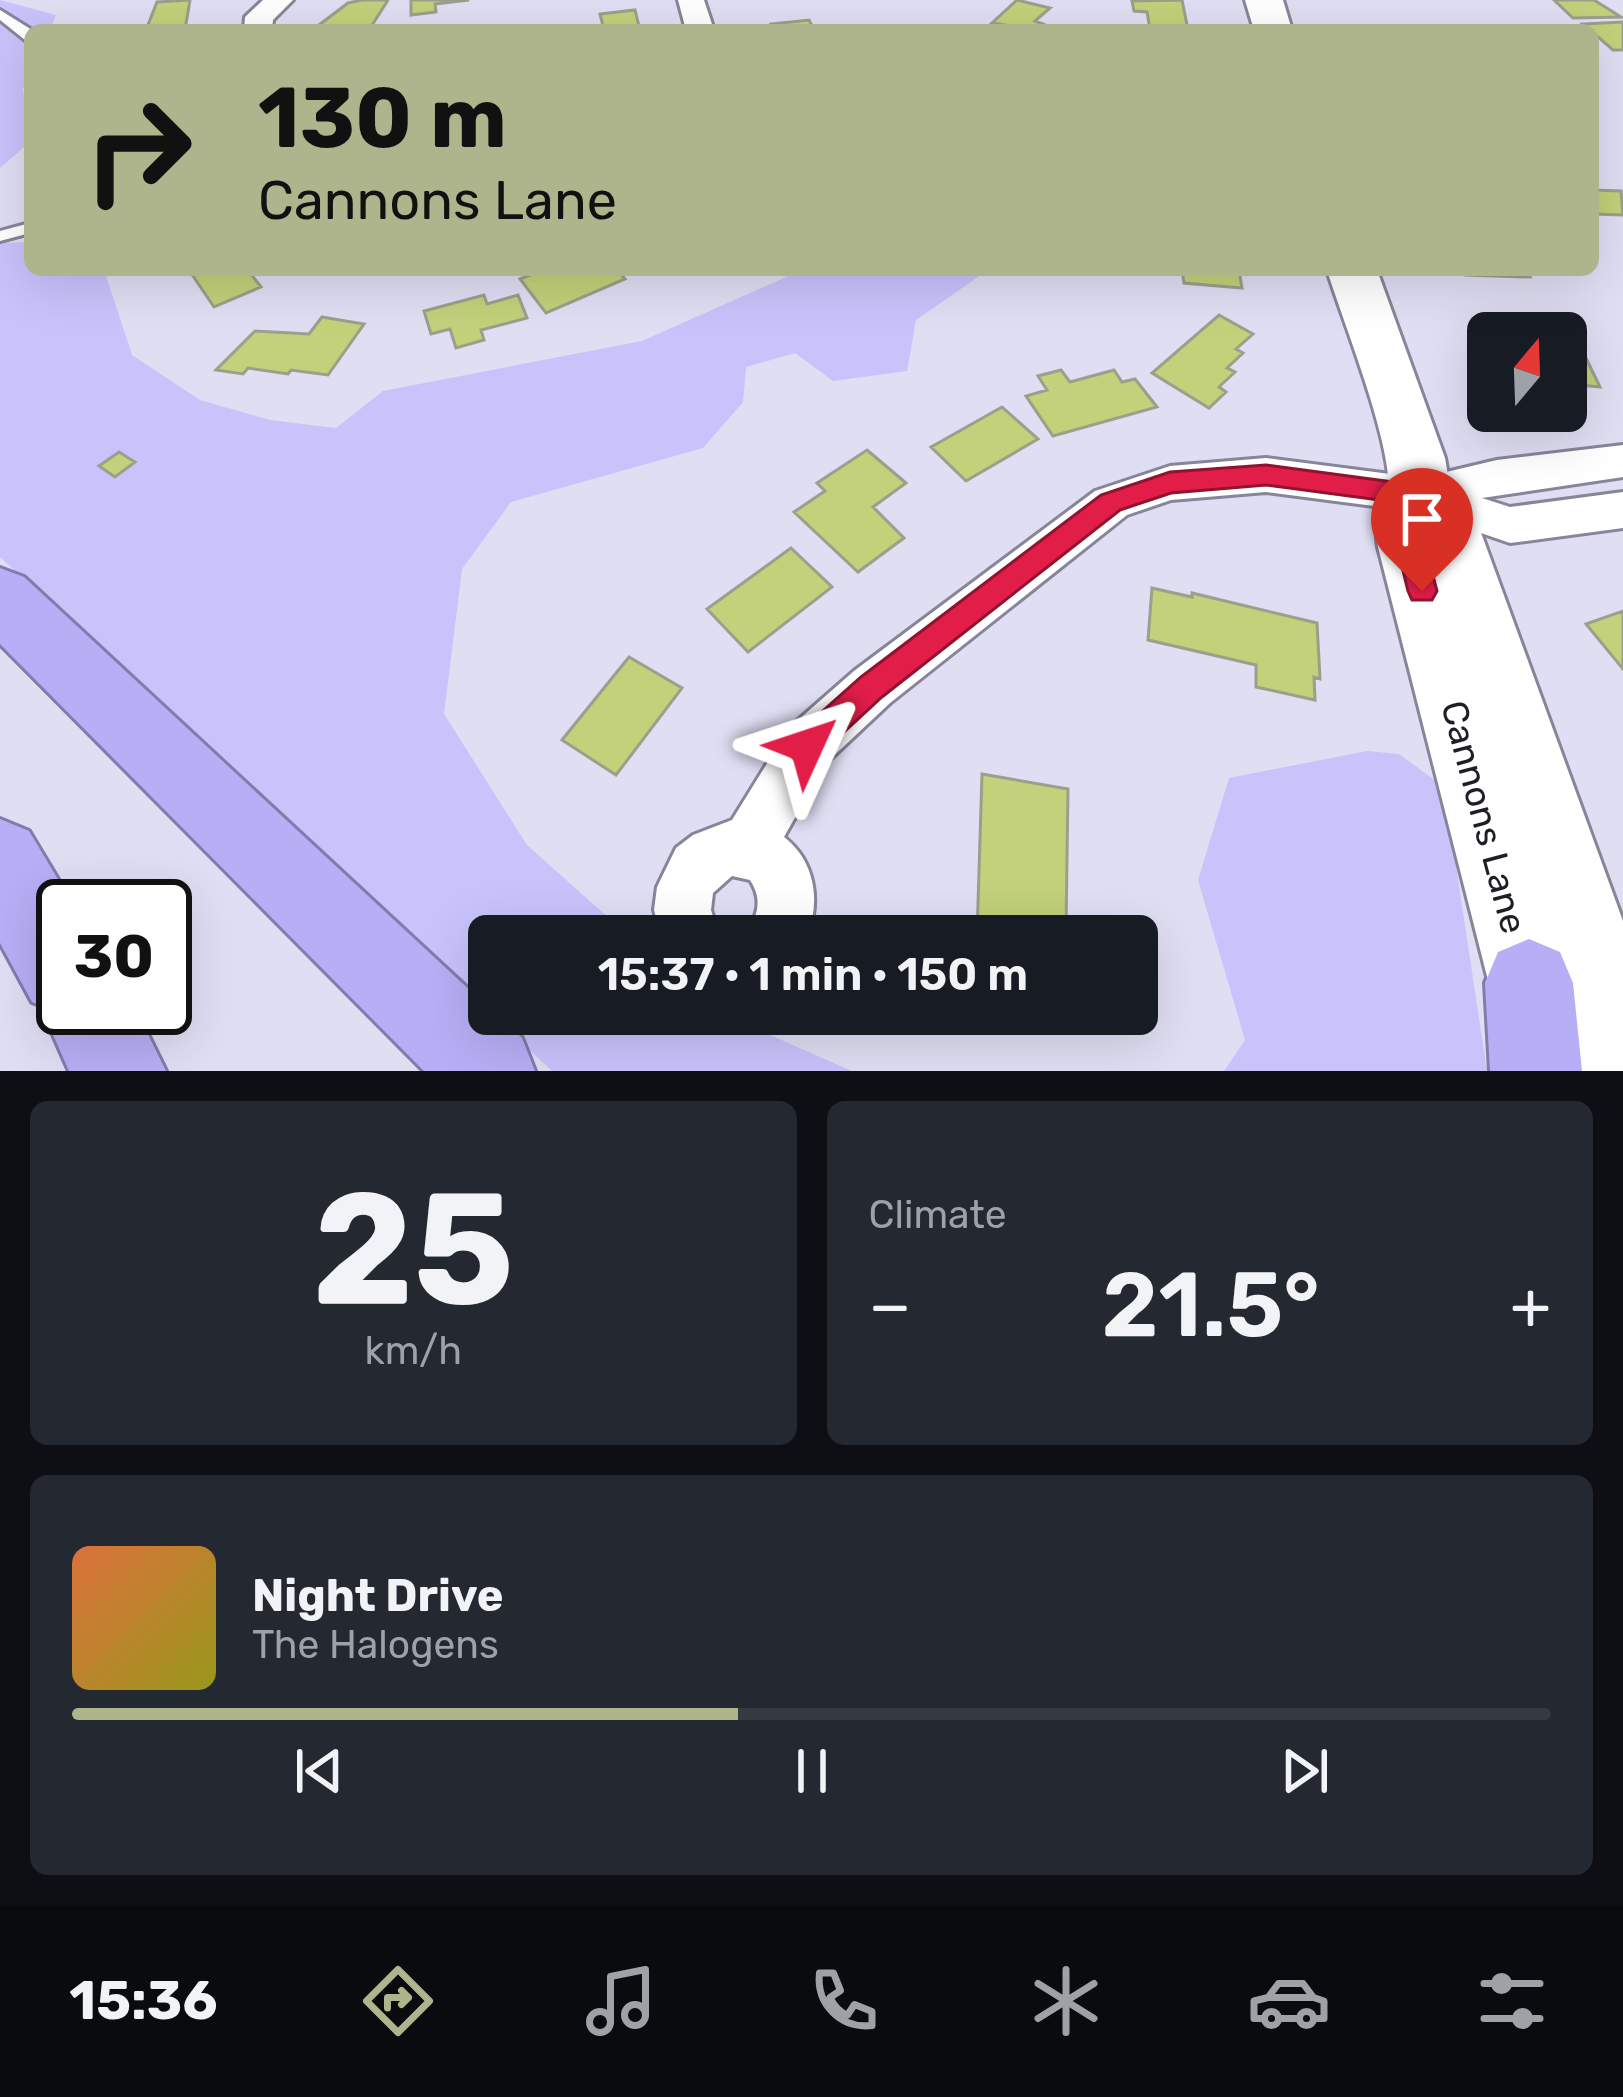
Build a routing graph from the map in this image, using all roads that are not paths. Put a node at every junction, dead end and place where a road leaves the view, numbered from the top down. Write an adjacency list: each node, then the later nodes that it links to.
1 (280, 0): 2 (street)
2 (259, 24)
3 (1354, 276): 5 (main road, Cannons Lane)
4 (1623, 461): 5 (street)
5 (1420, 495): 6 (street); 8 (street); 13 (main road, Cannons Lane)
6 (1623, 510)
7 (0, 598): 16 (highway)
8 (747, 848): 10 (street); 11 (street)
9 (0, 860): 12 (highway)
10 (682, 915)
11 (787, 915)
12 (36, 923)
13 (1569, 991): 17 (highway); 18 (main road, Cannons Lane)
14 (99, 1035): 15 (highway)
15 (120, 1071)
16 (489, 1071)
17 (1536, 1071)
18 (1556, 1071)

